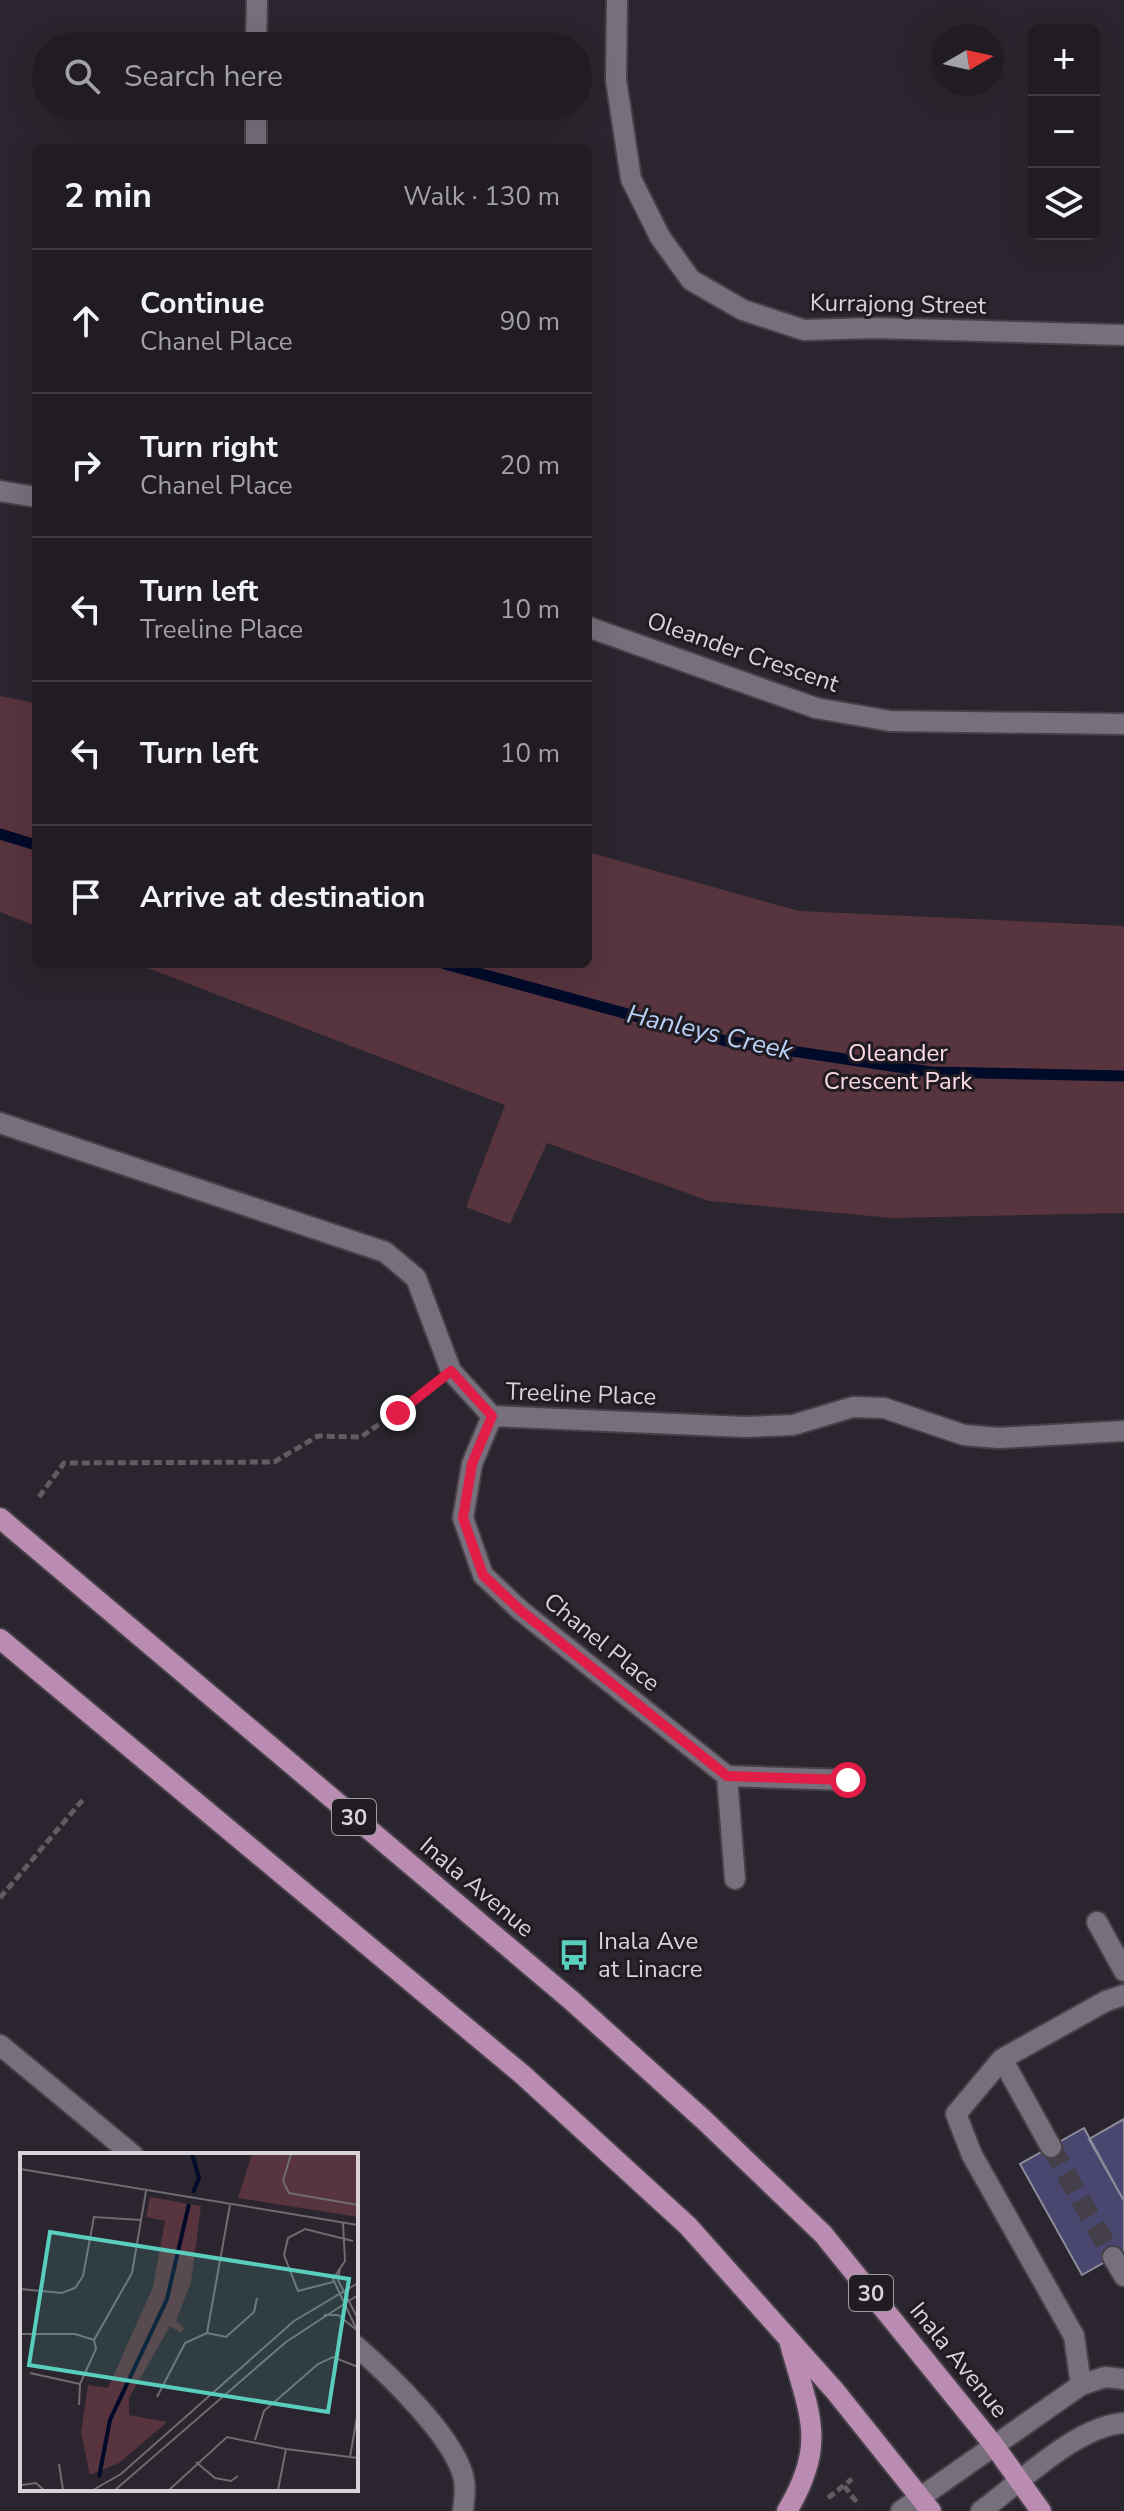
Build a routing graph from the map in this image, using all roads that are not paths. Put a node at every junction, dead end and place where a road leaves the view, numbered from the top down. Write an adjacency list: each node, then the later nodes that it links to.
1 (257, 0): 3 (street)
2 (617, 0): 6 (street, Kurrajong Street)
3 (256, 32)
4 (256, 120): 5 (street)
5 (256, 144)
6 (1124, 335)
7 (0, 491): 8 (street)
8 (32, 496)
9 (592, 628): 10 (street, Oleander Crescent)
10 (1124, 724)
11 (0, 1123): 12 (street, Treeline Place)
12 (492, 1416): 13 (street, Treeline Place); 16 (street, Chanel Place)
13 (1124, 1431)
14 (0, 1518): 33 (main road, Inala Avenue / 30)
15 (0, 1639): 28 (main road)
16 (727, 1776): 17 (street); 18 (street)
17 (848, 1780)
18 (735, 1879)
19 (1097, 1922): 20 (street)
20 (1124, 1971)
21 (1124, 1995): 23 (street)
22 (0, 2045): 25 (street)
23 (1002, 2059): 24 (street); 31 (street)
24 (1051, 2147)
25 (131, 2153)
26 (1113, 2257): 27 (street)
27 (1124, 2276)
28 (789, 2338): 35 (main road); 37 (main road)
29 (358, 2348): 36 (street)
30 (1124, 2379): 31 (street)
31 (1081, 2385): 33 (street)
32 (1124, 2423): 34 (street)
33 (993, 2444): 34 (main road, Inala Avenue / 30); 35 (street)
34 (1021, 2482): 39 (street); 40 (main road, Inala Avenue / 30)
35 (926, 2504): 38 (street)
36 (463, 2511)
37 (787, 2511)
38 (901, 2511)
39 (981, 2511)
40 (1041, 2511)

